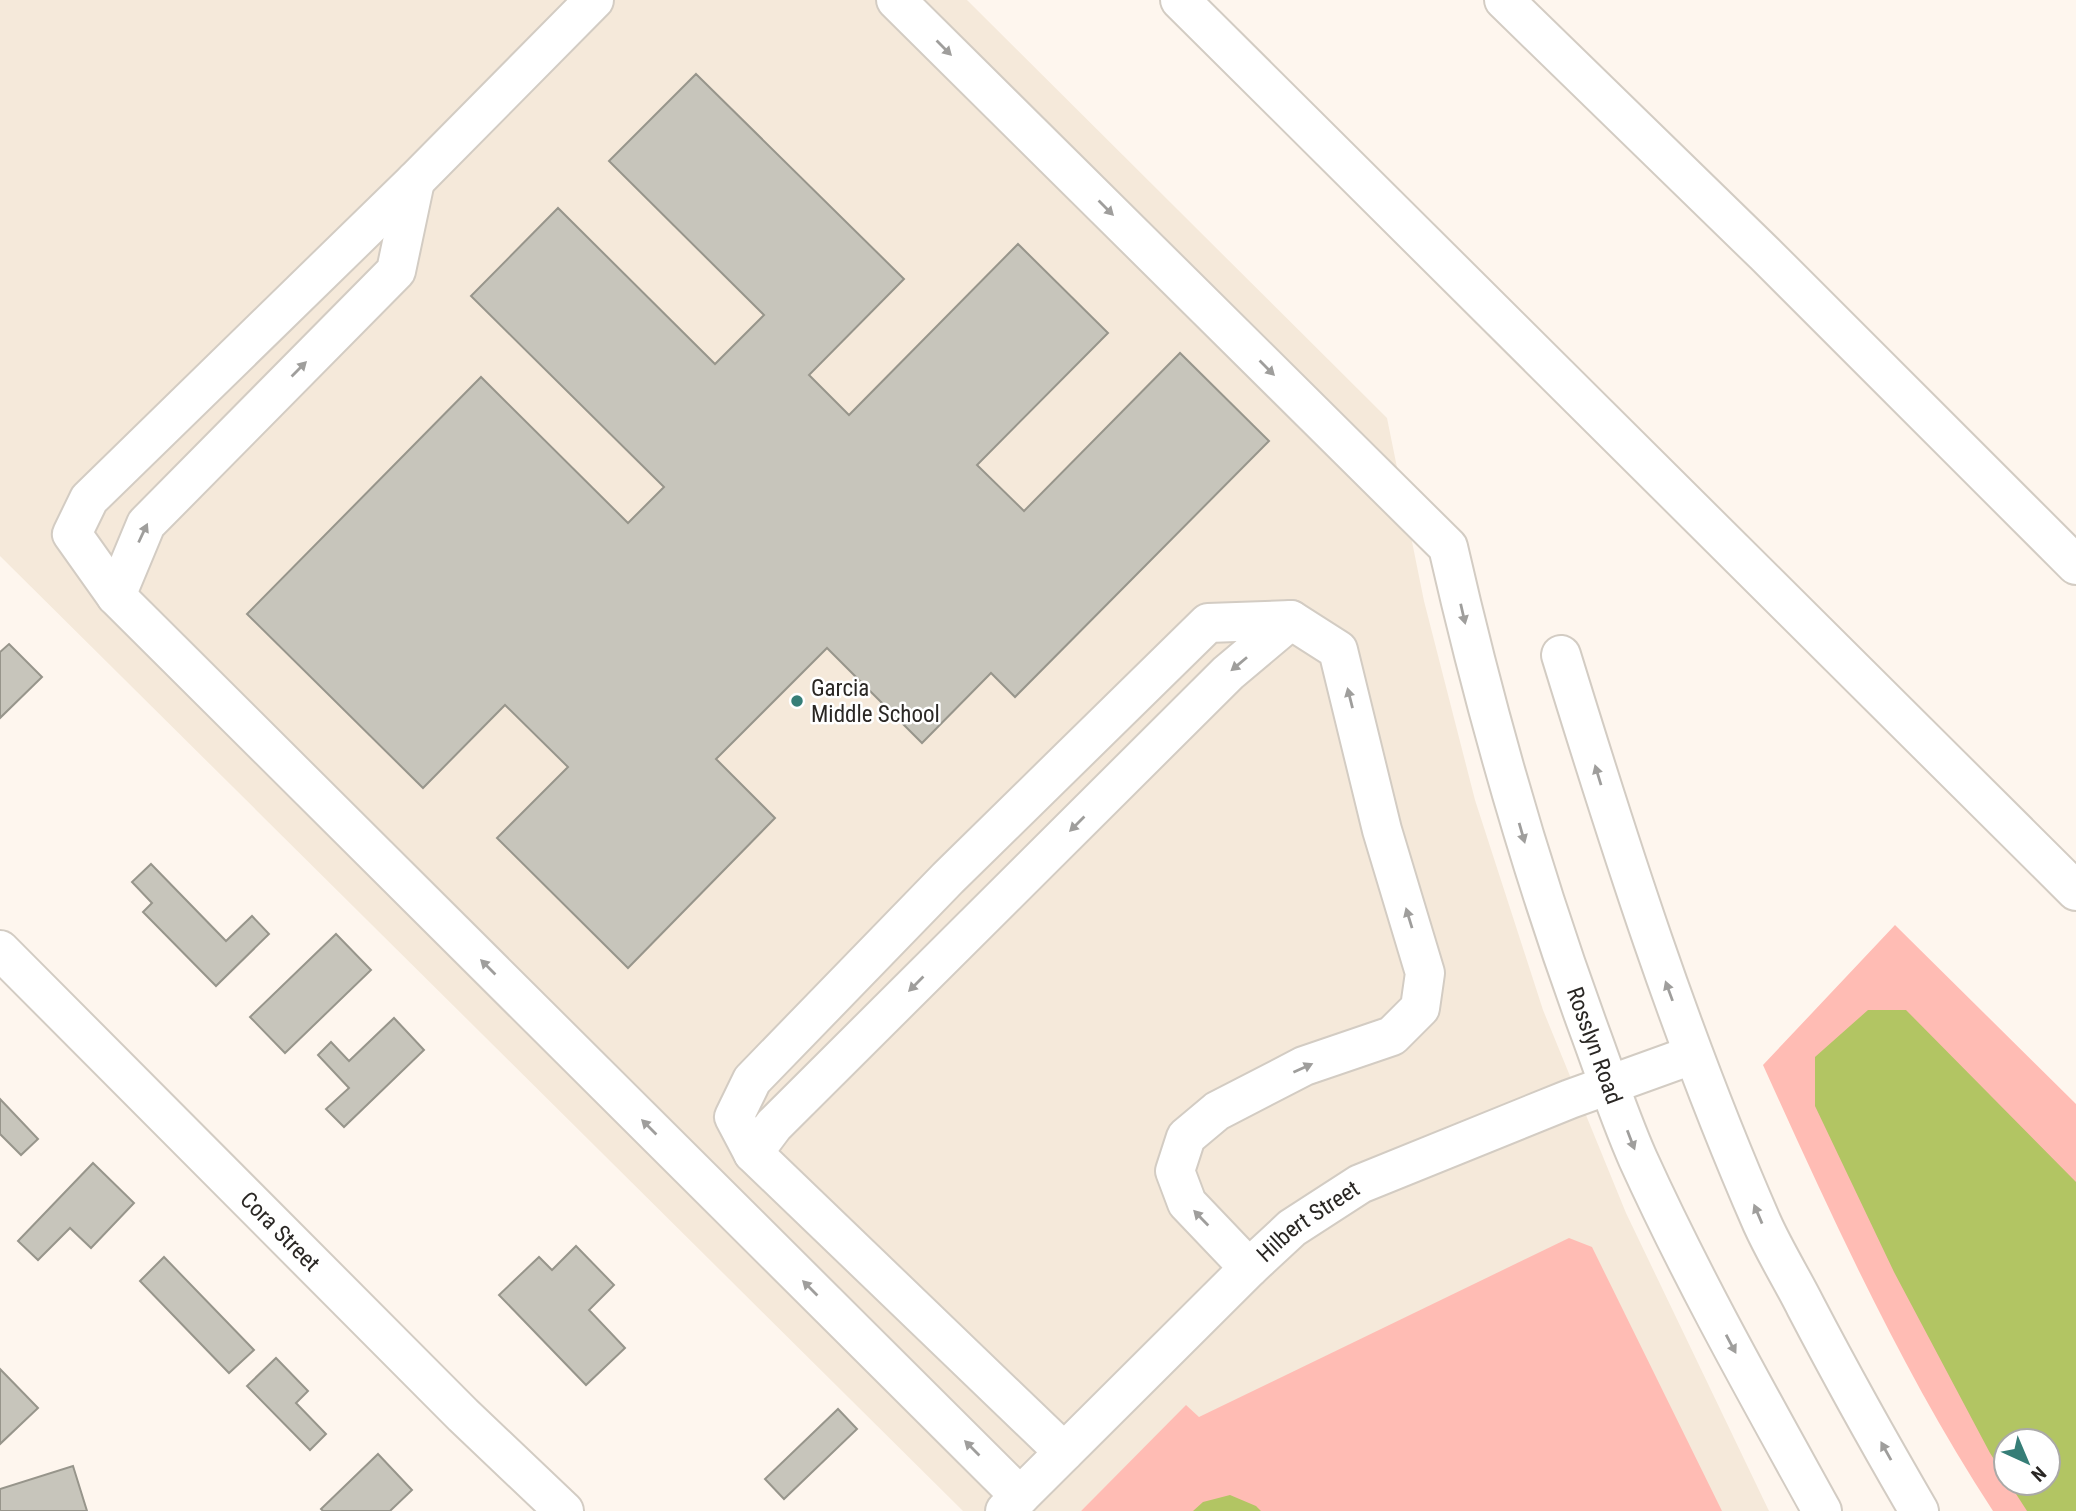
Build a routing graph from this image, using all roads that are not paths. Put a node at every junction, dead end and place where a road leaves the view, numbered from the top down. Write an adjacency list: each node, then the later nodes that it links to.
1 (594, 0): 5 (street)
2 (896, 0): 13 (street, Rosslyn Road, one-way to 13)
3 (1180, 0): 10 (street)
4 (1504, 0): 6 (street)
5 (415, 181): 7 (street, one-way to 5); 7 (street)
6 (2076, 565)
7 (116, 596): 17 (street, one-way to 7)
8 (1291, 620): 14 (street, one-way to 14); 14 (street); 15 (street, one-way to 8)
9 (1561, 654): 12 (street, one-way to 9)
10 (2076, 891)
11 (0, 950): 18 (street, Cora Street)
12 (1692, 1055): 13 (street, Hilbert Street); 20 (street, one-way to 12)
13 (1610, 1085): 15 (street, Hilbert Street); 19 (street, Rosslyn Road, one-way to 19)
14 (753, 1153): 16 (street)
15 (1248, 1268): 16 (street, Hilbert Street)
16 (1064, 1452): 17 (street, Hilbert Street)
17 (1012, 1504)
18 (564, 1511)
19 (1822, 1511)
20 (1919, 1511)

